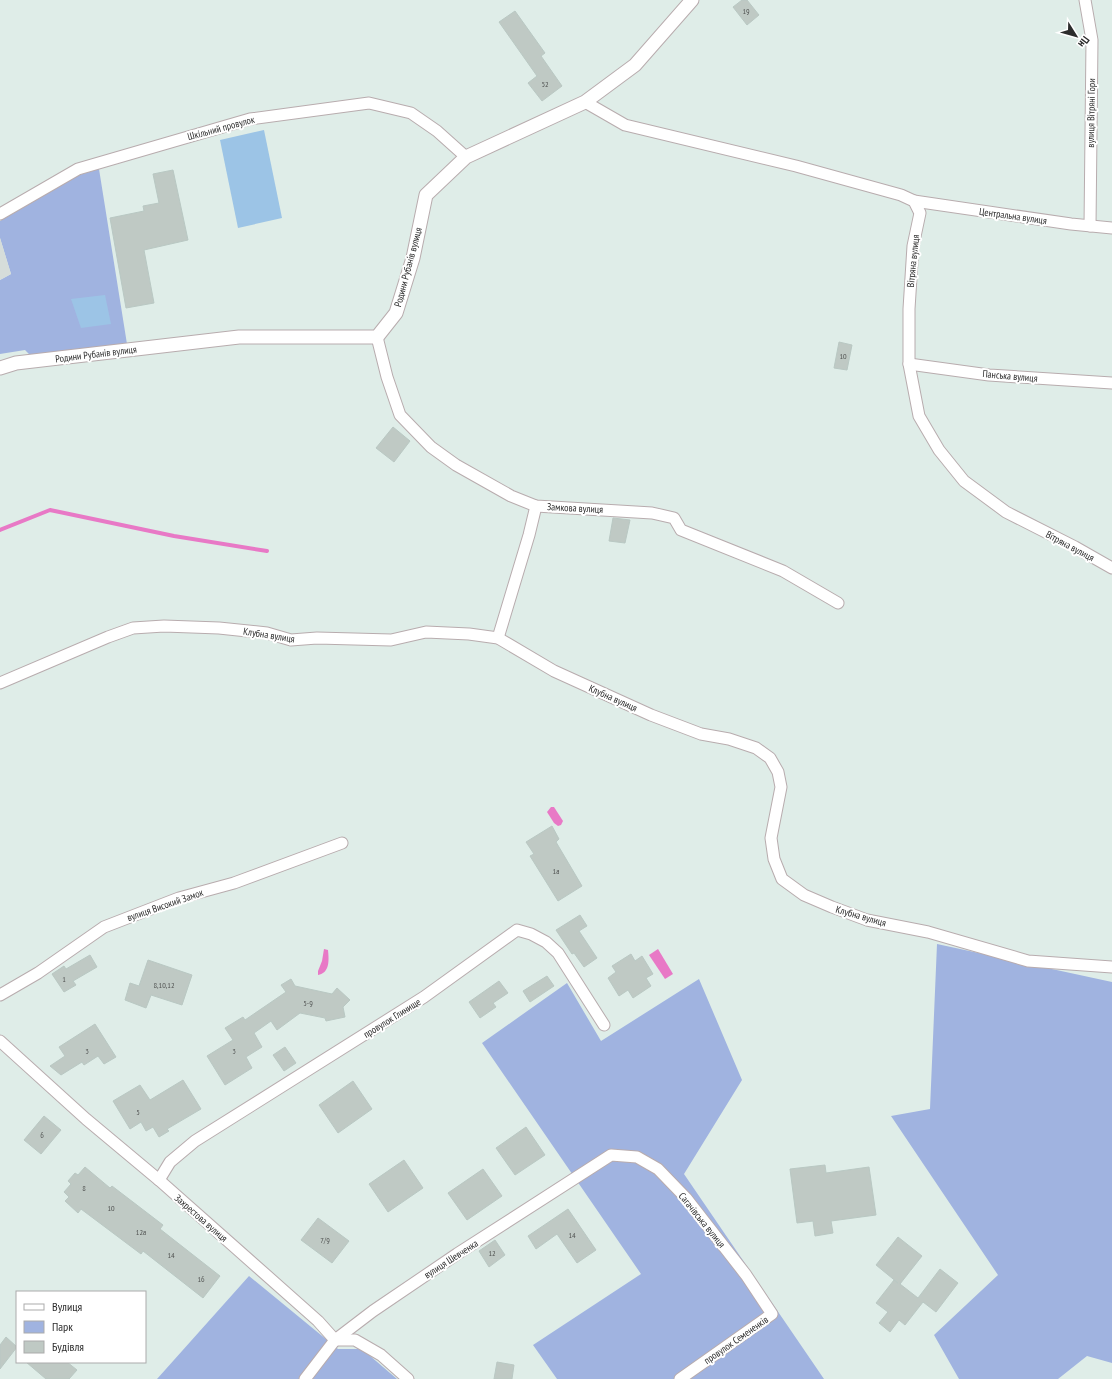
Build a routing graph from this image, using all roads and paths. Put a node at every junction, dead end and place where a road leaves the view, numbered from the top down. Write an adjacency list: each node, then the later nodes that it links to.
1 (692, 0): 3 (street, Родини Рубанів вулиця)
2 (1085, 0): 7 (street, вулиця Вітряні Гори)
3 (586, 102): 4 (street, Родини Рубанів вулиця); 5 (street)
4 (466, 156): 6 (street, Шкільний провулок); 9 (street, Родини Рубанів вулиця)
5 (914, 202): 7 (street, Центральна вулиця); 10 (street, Вітряна вулиця)
6 (0, 214)
7 (1090, 226): 8 (street, Центральна вулиця)
8 (1112, 228)
9 (377, 337): 11 (street, Родини Рубанів вулиця); 13 (street, Замкова вулиця)
10 (909, 364): 12 (street, Панська вулиця); 14 (street, Вітряна вулиця)
11 (0, 368)
12 (1112, 383)
13 (536, 506): 15 (street, Замкова вулиця); 16 (street)
14 (1112, 568)
15 (838, 603)
16 (498, 638): 17 (street, Клубна вулиця); 19 (street, Клубна вулиця)
17 (0, 683)
18 (342, 843): 20 (street, вулиця Високий Замок)
19 (1112, 967)
20 (0, 995)
21 (604, 1025): 24 (street, провулок Глинище)
22 (0, 1042): 24 (street, Захрестова вулиця)
23 (611, 1155): 25 (street, Сагачівська вулиця); 26 (street, вулиця Шевченка)
24 (159, 1180): 26 (street, Захрестова вулиця)
25 (772, 1314): 29 (street, провулок Семененків)
26 (335, 1340): 27 (street, вулиця Шевченка); 28 (street)
27 (305, 1379)
28 (408, 1379)
29 (680, 1379)

